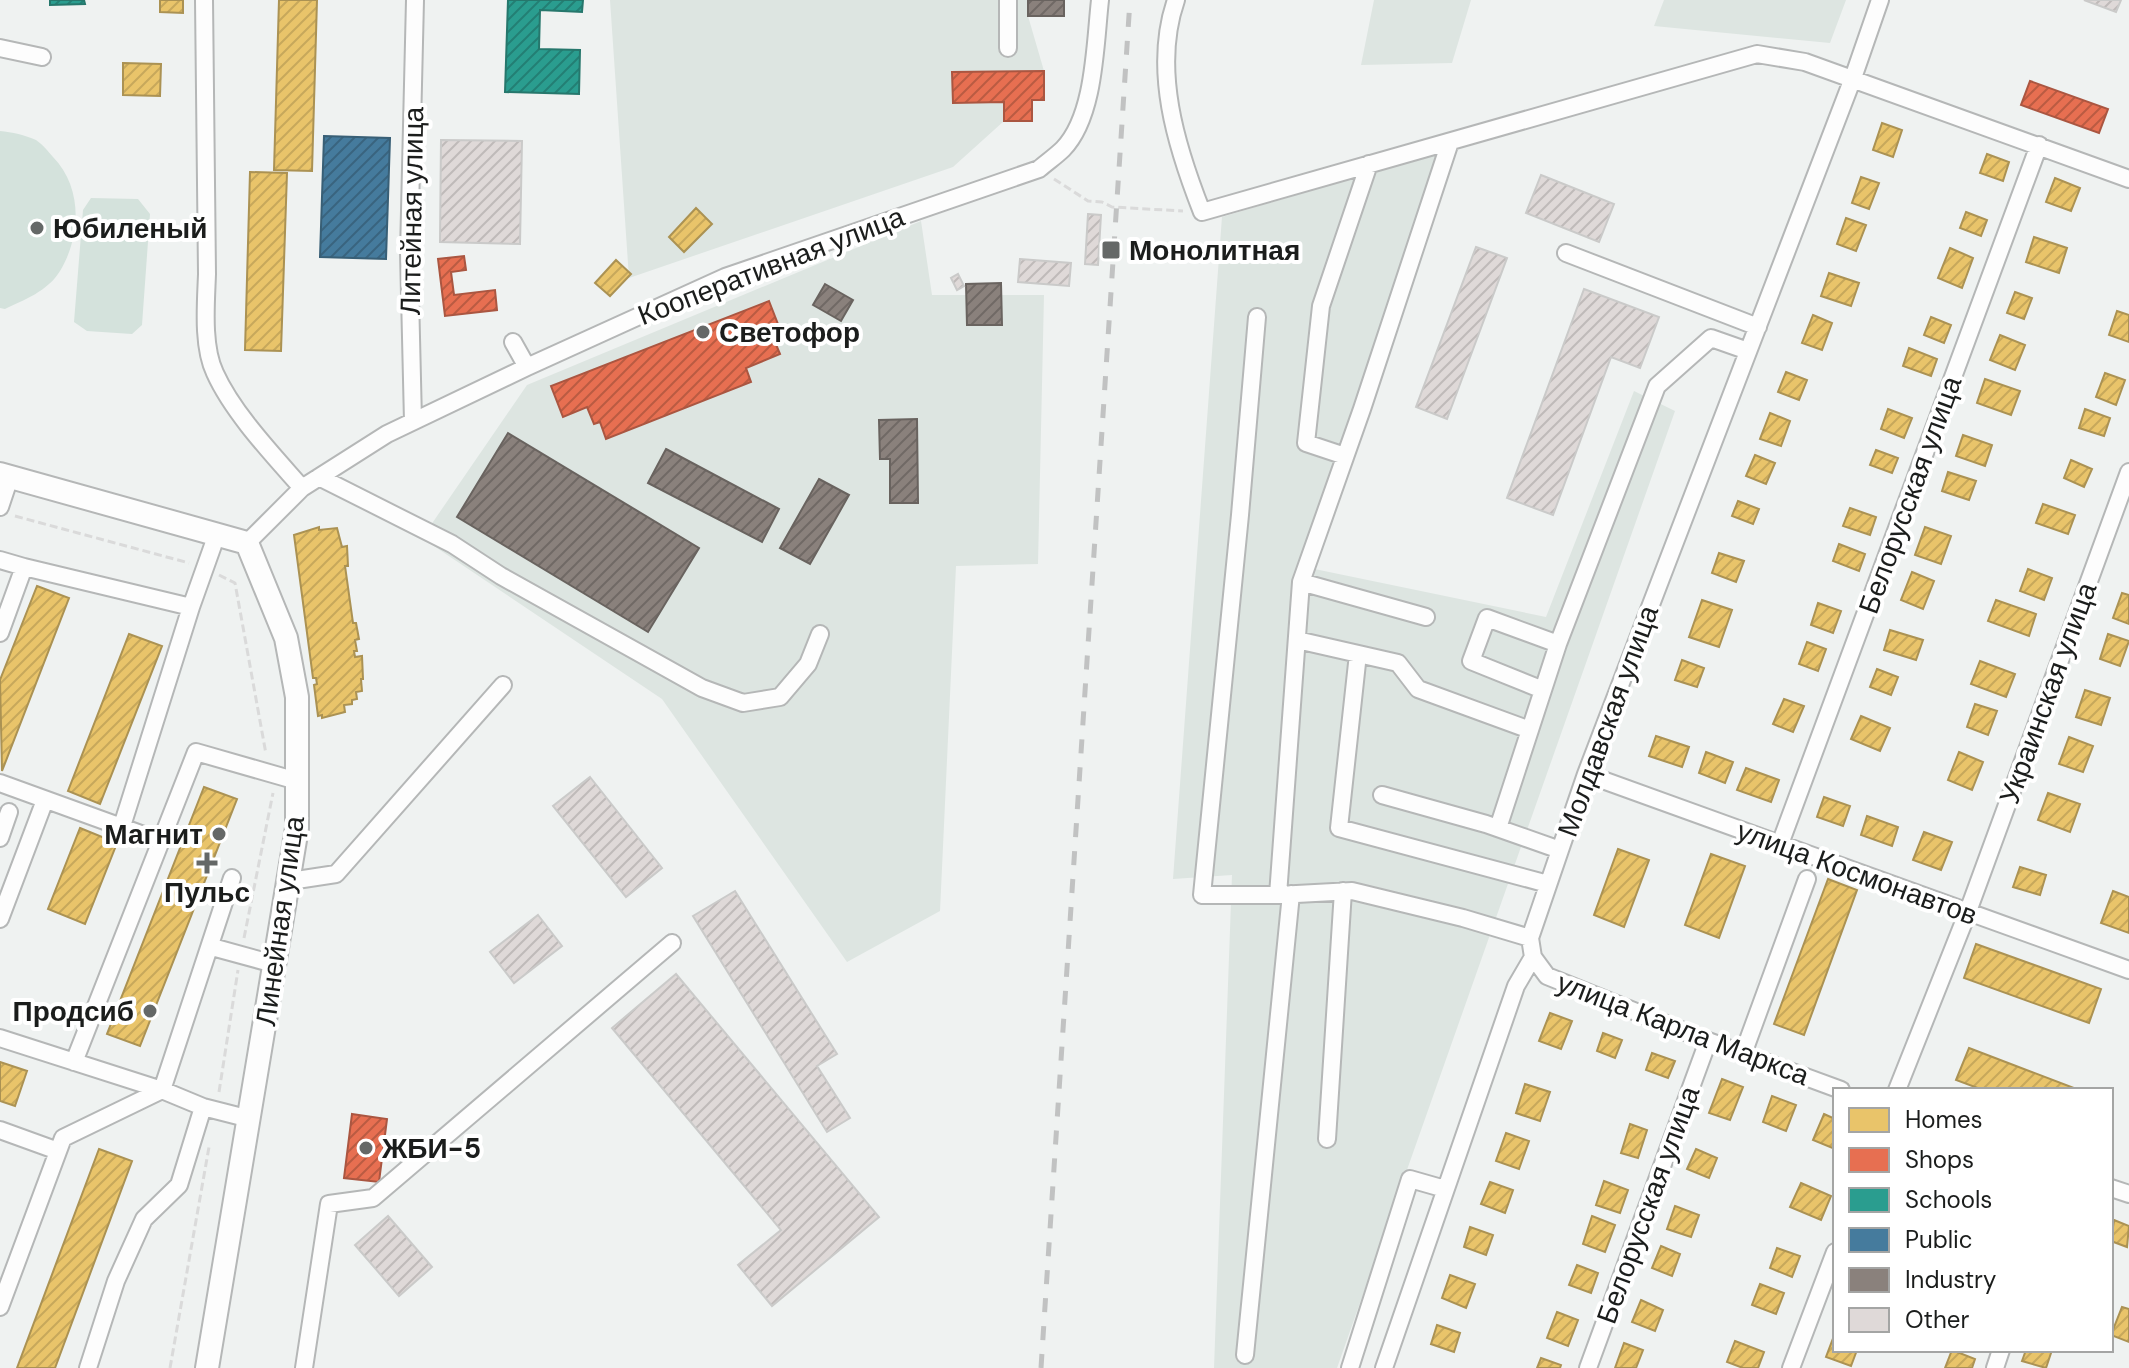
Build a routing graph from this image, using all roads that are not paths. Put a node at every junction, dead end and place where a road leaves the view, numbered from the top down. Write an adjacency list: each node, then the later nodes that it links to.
1 (204, 0): 26 (street)
2 (415, 0): 21 (street, Литейная улица)
3 (1008, 0): 8 (street)
4 (1100, 0): 20 (street, Кооперативная улица)
5 (1176, 0): 13 (street)
6 (1880, 0): 10 (street, Молдавская улица)
7 (0, 48): 9 (street)
8 (1008, 48)
9 (42, 57)
10 (1853, 78): 11 (street); 12 (street); 17 (street, Молдавская улица)
11 (1450, 142): 13 (street); 22 (street)
12 (2039, 145): 14 (street); 53 (street, Белорусская улица)
13 (1369, 164): 22 (street)
14 (2129, 179)
15 (1566, 253): 17 (street)
16 (1257, 317): 60 (street)
17 (1758, 327): 19 (street, Молдавская улица)
18 (513, 342): 20 (street)
19 (1748, 351): 38 (street); 43 (street, Молдавская улица)
20 (527, 367): 21 (street, Кооперативная улица)
21 (413, 421): 25 (street, Кооперативная улица)
22 (1345, 456): 32 (street)
23 (2129, 472): 61 (street, Украинская улица)
24 (5, 475): 27 (street); 28 (main road)
25 (319, 477): 26 (street, Кооперативная улица); 36 (street)
26 (302, 488): 29 (street, Кооперативная улица)
27 (0, 507)
28 (217, 534): 29 (main road); 33 (street)
29 (247, 543): 44 (main road, Линейная улица)
30 (0, 560): 31 (street)
31 (24, 567): 33 (street); 35 (street)
32 (1301, 582): 34 (street); 37 (street)
33 (191, 607): 49 (street)
34 (1426, 617)
35 (0, 633)
36 (820, 634)
37 (1297, 640): 39 (street); 60 (street)
38 (1558, 644): 41 (street); 41 (street)
39 (1358, 654): 42 (street); 58 (street)
40 (503, 685): 57 (street)
41 (1543, 690): 42 (street)
42 (1530, 730): 50 (street)
43 (1586, 774): 53 (street, улица Космонавтов); 54 (street, Молдавская улица)
44 (297, 781): 52 (street); 57 (main road, Линейная улица)
45 (0, 783): 47 (street)
46 (1382, 795): 50 (street)
47 (45, 800): 49 (street); 62 (street)
48 (9, 812): 51 (street)
49 (122, 826): 52 (street)
50 (1498, 828): 54 (street)
51 (0, 838)
52 (160, 841): 72 (street)
53 (1780, 844): 61 (street, улица Космонавтов)
54 (1560, 850): 58 (street, Молдавская улица)
55 (232, 878): 65 (street)
56 (1807, 879): 71 (street)
57 (290, 881): 67 (main road, Линейная улица)
58 (1548, 884): 63 (street, Молдавская улица)
59 (1343, 891): 60 (street); 63 (street); 79 (street)
60 (1285, 895): 84 (street)
61 (1967, 914): 68 (street, улица Космонавтов); 74 (street, Украинская улица)
62 (0, 919)
63 (1530, 938): 66 (street, Молдавская улица)
64 (672, 943): 87 (street)
65 (212, 947): 67 (street); 75 (street)
66 (1533, 957): 70 (street, улица Карла Маркса); 81 (street)
67 (274, 964): 77 (main road, Линейная улица)
68 (2129, 970)
69 (0, 1038): 72 (street)
70 (1708, 1041): 71 (street, улица Карла Маркса); 90 (street, Белорусская улица)
71 (1743, 1054): 73 (street, улица Карла Маркса)
72 (74, 1062): 75 (street)
73 (1836, 1088)
74 (1898, 1088)
75 (162, 1090): 76 (street); 80 (street)
76 (210, 1108): 77 (street); 85 (street)
77 (250, 1119): 86 (main road, Линейная улица)
78 (0, 1130): 80 (street)
79 (1327, 1139)
80 (58, 1151): 83 (street)
81 (1445, 1189): 88 (street); 89 (street)
82 (1833, 1257): 91 (street)
83 (0, 1307)
84 (1245, 1355)
85 (88, 1368)
86 (207, 1368)
87 (304, 1368)
88 (1350, 1368)
89 (1384, 1368)
90 (1588, 1368)
91 (1791, 1368)

